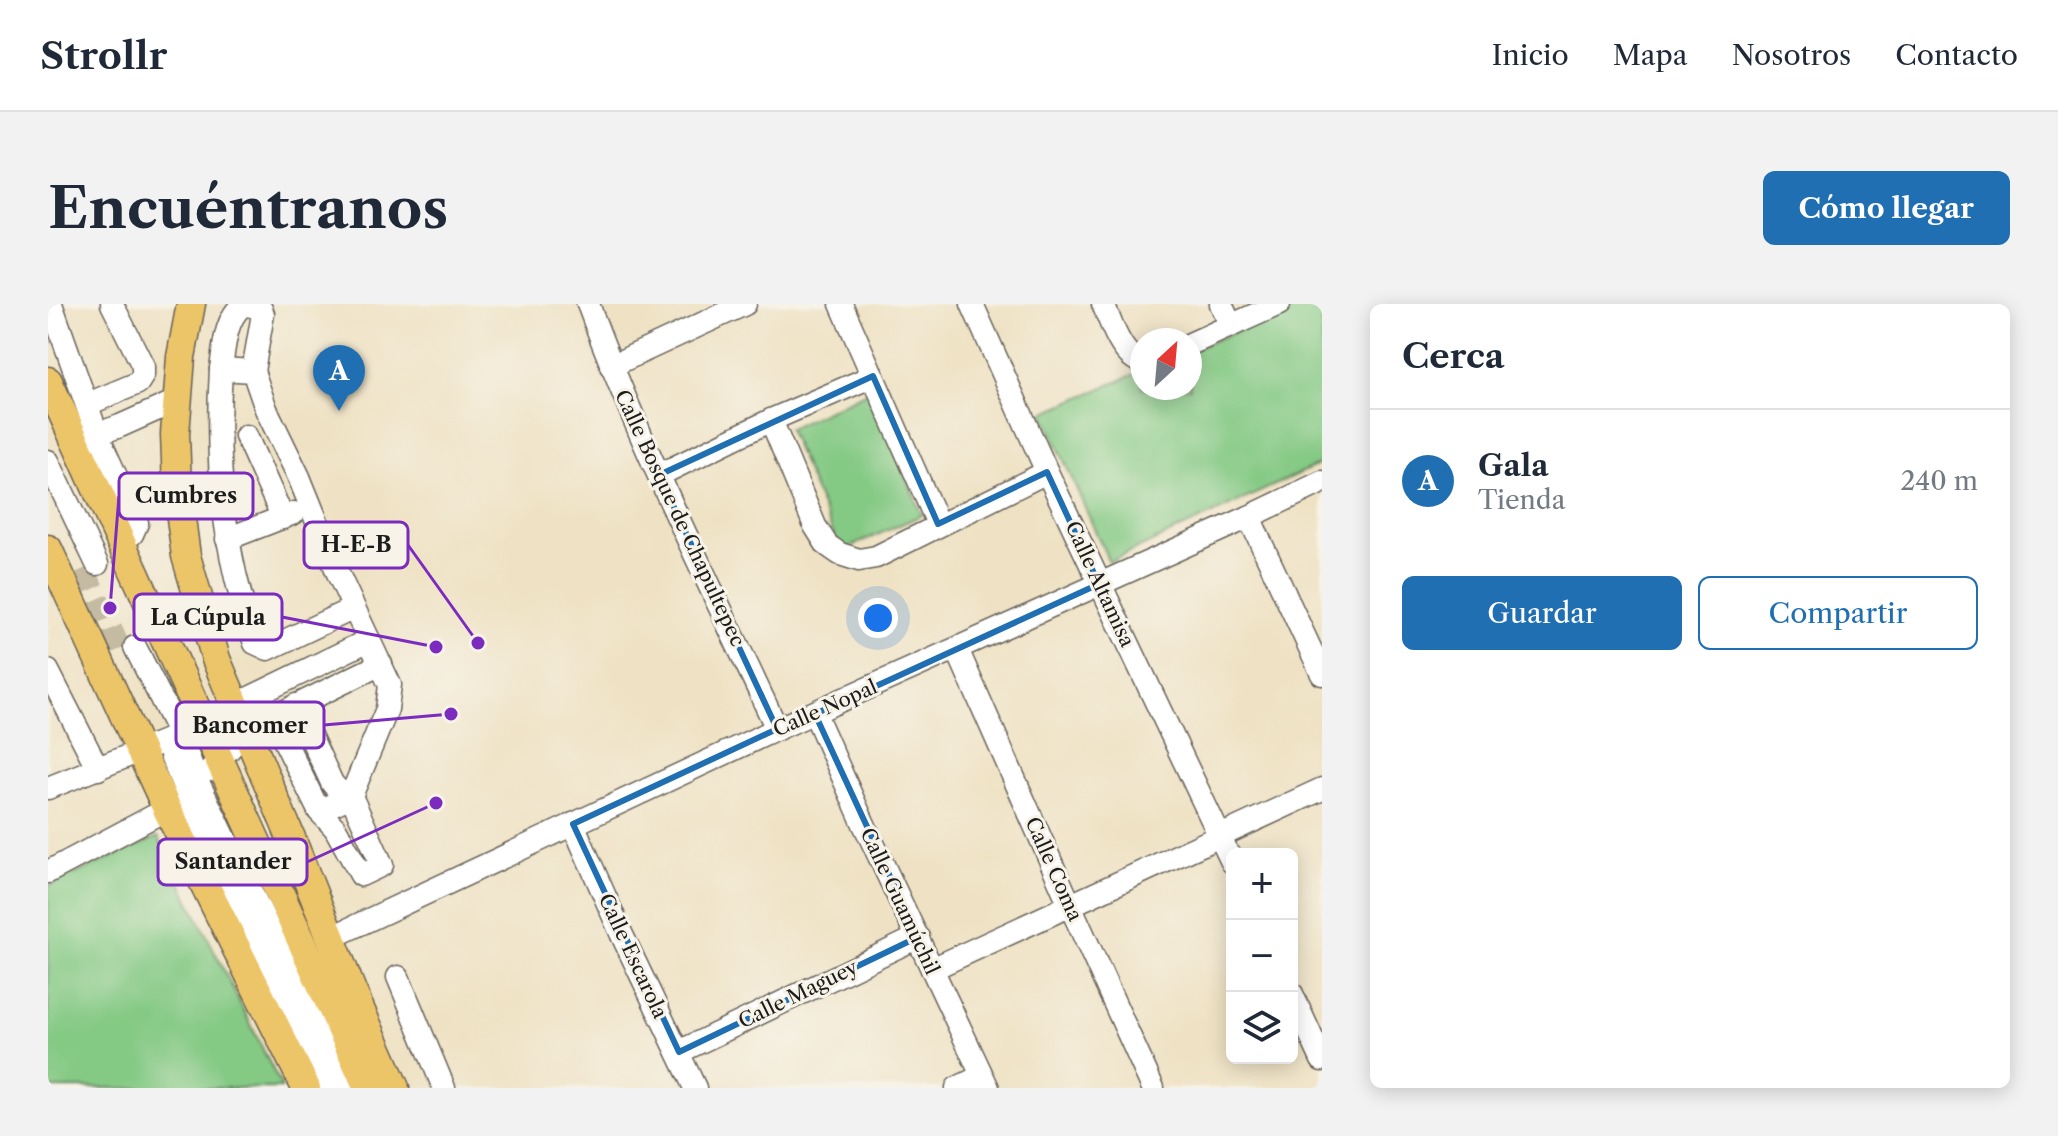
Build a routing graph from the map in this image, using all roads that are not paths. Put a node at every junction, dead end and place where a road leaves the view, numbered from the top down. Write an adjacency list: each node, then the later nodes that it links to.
1 (51, 304): 21 (street)
2 (112, 304): 21 (street)
3 (191, 304): 20 (main road)
4 (588, 304): 15 (street, Calle Bosque de Chapultepec)
5 (745, 304): 11 (street)
6 (841, 304): 18 (street)
7 (972, 304): 26 (street, Calle Altamisa)
8 (1103, 304): 14 (street)
9 (1221, 304): 12 (street)
10 (1279, 304): 12 (street)
11 (722, 309): 15 (street)
12 (1231, 326): 13 (street)
13 (1202, 339)
14 (1130, 355)
15 (611, 366): 27 (street, Calle Bosque de Chapultepec)
16 (221, 369): 17 (street); 17 (street); 34 (street)
17 (253, 371): 30 (street)
18 (873, 376): 22 (street); 33 (street)
19 (48, 381): 35 (main road)
20 (176, 401): 23 (street); 45 (main road)
21 (88, 404): 23 (street)
22 (771, 420): 27 (street); 33 (street)
23 (97, 434): 35 (street)
24 (246, 436): 32 (street)
25 (48, 461): 29 (street)
26 (1047, 472): 33 (street); 37 (street, Calle Altamisa)
27 (659, 475): 48 (street, Calle Bosque de Chapultepec)
28 (1322, 482): 31 (street, Calle Nopal)
29 (48, 491)
30 (310, 506): 32 (street); 38 (street)
31 (1249, 517): 37 (street, Calle Nopal); 44 (street)
32 (283, 518): 34 (street)
33 (938, 524)
34 (227, 539): 38 (street)
35 (120, 542): 50 (main road)
36 (48, 549): 50 (main road)
37 (1099, 584): 40 (street, Calle Nopal); 60 (street, Calle Altamisa)
38 (354, 608): 39 (street)
39 (369, 640): 42 (street); 45 (street)
40 (957, 649): 47 (street, Calle Nopal); 63 (street, Calle Coma)
41 (129, 650): 50 (street)
42 (381, 664): 46 (street); 57 (street)
43 (48, 671): 53 (street)
44 (1322, 674)
45 (235, 705): 49 (main road); 50 (street)
46 (296, 705): 49 (street); 57 (street)
47 (815, 714): 48 (street, Calle Nopal); 64 (street, Calle Guamúchil)
48 (777, 729): 59 (street, Calle Nopal)
49 (247, 730): 52 (street); 65 (main road)
50 (172, 737): 52 (main road); 53 (street); 56 (main road); 56 (street)
51 (284, 740): 58 (street)
52 (221, 761): 56 (street); 70 (main road)
53 (98, 769): 54 (street)
54 (48, 788)
55 (1322, 789): 60 (street)
56 (184, 795): 62 (street); 74 (main road); 75 (street); 76 (street)
57 (351, 796): 58 (street); 58 (street)
58 (319, 811)
59 (573, 824): 65 (street, Calle Nopal); 71 (street, Calle Escarola)
60 (1220, 836): 61 (street, Calle Altamisa); 63 (street)
61 (1226, 849)
62 (48, 872)
63 (1070, 905): 66 (street); 82 (street, Calle Coma)
64 (918, 937): 66 (street, Calle Guamúchil); 71 (street, Calle Maguey)
65 (330, 938): 68 (main road)
66 (932, 969): 73 (street, Calle Guamúchil)
67 (398, 977): 79 (street)
68 (352, 991): 70 (main road); 78 (main road)
69 (1298, 1007): 72 (street)
70 (348, 1045): 77 (main road)
71 (679, 1052): 80 (street, Calle Escarola)
72 (1322, 1060)
73 (985, 1082): 81 (street)
74 (306, 1088)
75 (327, 1088)
76 (346, 1088)
77 (368, 1088)
78 (395, 1088)
79 (444, 1088)
80 (695, 1088)
81 (957, 1088)
82 (1153, 1088)

